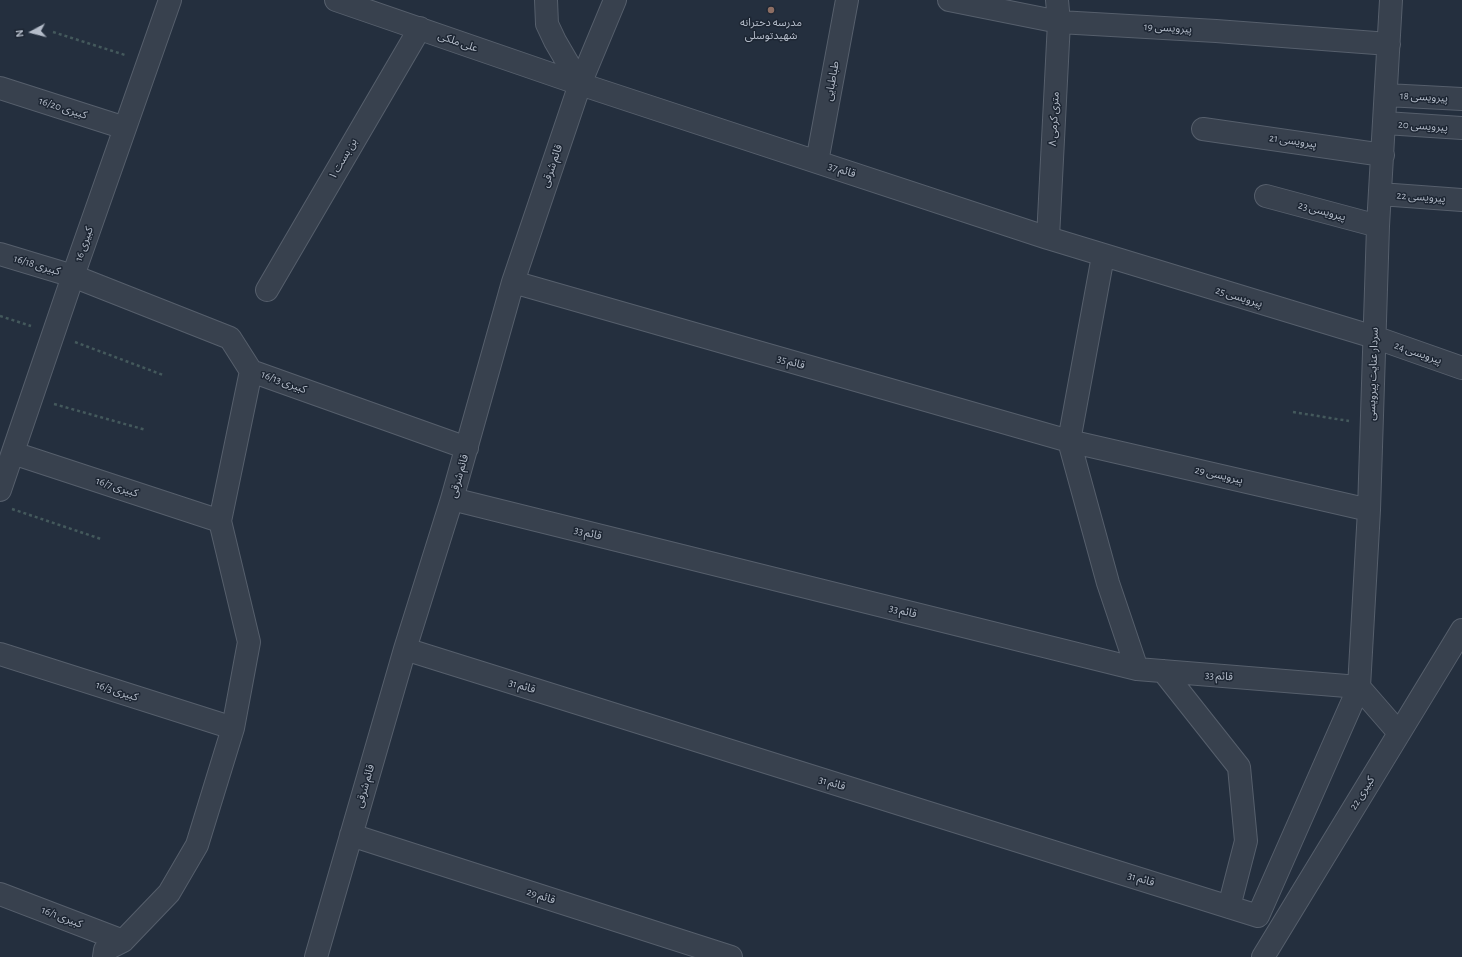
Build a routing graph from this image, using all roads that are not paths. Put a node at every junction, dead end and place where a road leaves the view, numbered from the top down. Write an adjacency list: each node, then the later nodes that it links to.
1 (170, 0): 17 (street, کبیری 16)
2 (336, 0): 10 (street, علی ملکی)
3 (546, 0): 12 (street)
4 (615, 0): 12 (street, قائم شرقی)
5 (847, 0): 21 (street, طباطبایی)
6 (949, 0): 9 (street, پیرویسی 19)
7 (1057, 0): 9 (street, ۸ متری کرمی)
8 (1391, 0): 11 (street, سردار عنایت پیرویسی)
9 (1059, 22): 11 (street, پیرویسی 19); 26 (street, ۸ متری کرمی)
10 (420, 28): 12 (street, علی ملکی); 31 (street, بن بست ۱)
11 (1389, 44): 14 (street, سردار عنایت پیرویسی)
12 (580, 84): 21 (street, قائم 37); 30 (street, قائم شرقی)
13 (0, 88): 17 (street, کبیری 16/20)
14 (1386, 96): 15 (street, پیرویسی 18); 16 (street, سردار عنایت پیرویسی)
15 (1462, 99)
16 (1384, 123): 18 (street, پیرویسی 20); 20 (street, سردار عنایت پیرویسی)
17 (125, 128): 29 (street, کبیری 16)
18 (1462, 128)
19 (1203, 129): 20 (street, پیرویسی 21)
20 (1383, 155): 22 (street, سردار عنایت پیرویسی)
21 (817, 162): 26 (street, قائم 37)
22 (1380, 194): 24 (street, پیرویسی 22); 25 (street, سردار عنایت پیرویسی)
23 (1266, 196): 25 (street, پیرویسی 23)
24 (1462, 200)
25 (1378, 226): 32 (street, سردار عنایت پیرویسی)
26 (1048, 238): 28 (street, قائم 37)
27 (0, 254): 29 (street, کبیری 16/18)
28 (1103, 256): 32 (street, پیرویسی 25); 35 (street)
29 (73, 276): 34 (street, کبیری 16/13); 37 (street, کبیری 16)
30 (513, 282): 35 (street, قائم 35); 36 (street, قائم شرقی)
31 (267, 290)
32 (1374, 338): 33 (street, پیرویسی 24); 40 (street, سردار عنایت پیرویسی)
33 (1462, 368)
34 (251, 371): 36 (street, کبیری 16/13); 41 (street)
35 (1069, 441): 40 (street, پیرویسی 29); 45 (street)
36 (467, 448): 39 (street, قائم شرقی)
37 (13, 453): 38 (street, کبیری 16); 41 (street, کبیری 16/7)
38 (4, 499)
39 (452, 499): 43 (street, قائم شرقی); 45 (street, قائم 33)
40 (1368, 510): 47 (street, سردار عنایت پیرویسی)
41 (220, 521): 48 (street)
42 (1462, 630): 49 (street, کبیری 22)
43 (405, 649): 50 (street, قائم شرقی); 52 (street, قائم 31)
44 (0, 654): 48 (street, کبیری 16/3)
45 (1137, 669): 46 (street, قائم 33)
46 (1163, 671): 47 (street, قائم 33); 52 (street)
47 (1359, 687): 49 (street); 52 (street, قائم 31)
48 (233, 728): 53 (street)
49 (1399, 733): 57 (street, کبیری 22)
50 (351, 835): 55 (street, قائم شرقی); 56 (street, قائم 29)
51 (0, 894): 53 (street, کبیری 16/1)
52 (1229, 907)
53 (124, 940): 54 (street)
54 (104, 957)
55 (316, 957)
56 (731, 957)
57 (1263, 957)

